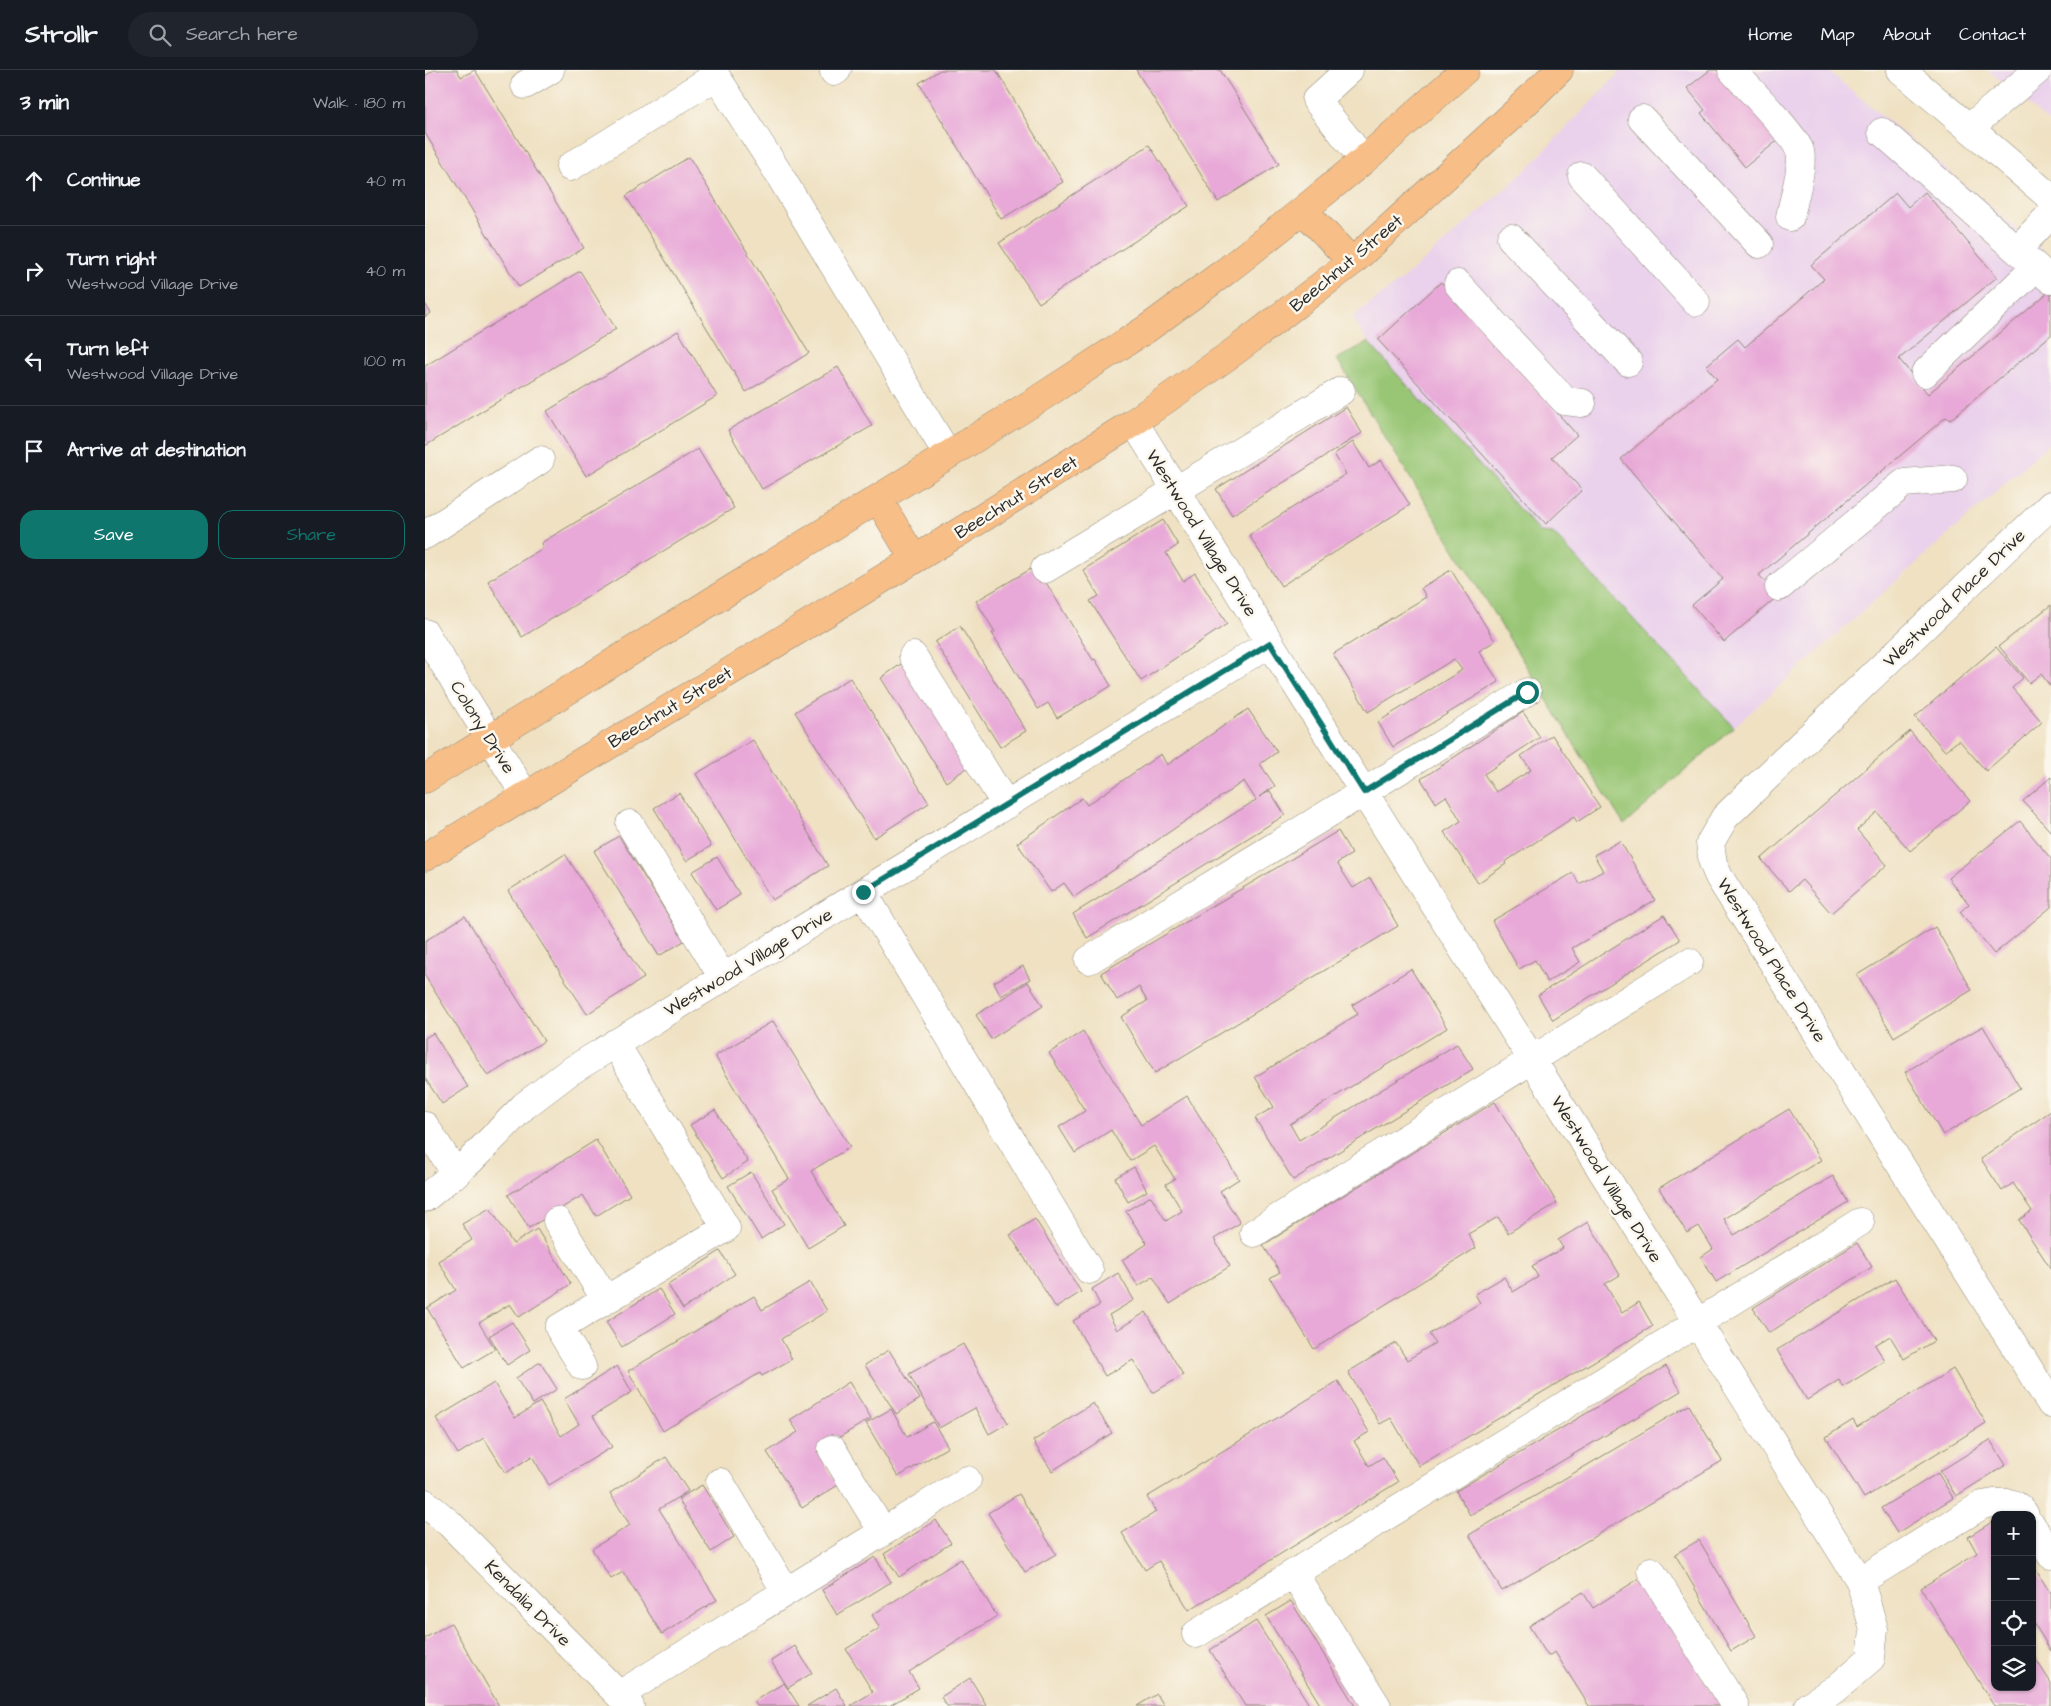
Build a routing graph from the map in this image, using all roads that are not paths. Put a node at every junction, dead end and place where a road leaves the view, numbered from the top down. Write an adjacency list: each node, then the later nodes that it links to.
1 (550, 70): 9 (street)
2 (1349, 70): 13 (street)
3 (1559, 70): 22 (main road, Beechnut Street)
4 (1733, 70): 19 (street)
5 (1901, 70): 11 (street)
6 (2038, 70): 11 (street)
7 (1460, 72): 13 (main road)
8 (714, 73): 14 (street); 31 (street)
9 (525, 85)
10 (1642, 119): 21 (street)
11 (1969, 128): 16 (street)
12 (1882, 132): 23 (street)
13 (1364, 160): 17 (main road)
14 (570, 167)
15 (1582, 176): 25 (street)
16 (2051, 198)
17 (1303, 210): 22 (main road); 31 (main road)
18 (2051, 214): 23 (street)
19 (1790, 217)
20 (1511, 238): 26 (street)
21 (1759, 244)
22 (1352, 262): 30 (main road, Beechnut Street)
23 (2035, 266): 27 (street)
24 (1458, 284): 29 (street)
25 (1696, 302)
26 (1628, 362)
27 (1925, 373)
28 (1341, 391): 34 (street)
29 (1582, 403)
30 (1134, 422): 34 (street, Westwood Village Drive); 38 (main road, Beechnut Street)
31 (948, 456): 35 (main road)
32 (540, 460): 37 (street)
33 (1953, 479): 40 (street)
34 (1176, 490): 39 (street); 42 (street, Westwood Village Drive)
35 (878, 498): 38 (main road); 45 (main road)
36 (2051, 505): 68 (street, Westwood Place Drive)
37 (425, 535)
38 (914, 559): 48 (main road, Beechnut Street)
39 (1045, 569)
40 (1779, 587)
41 (425, 633): 45 (street, Colony Drive)
42 (1270, 643): 47 (street, Westwood Village Drive); 49 (street, Westwood Village Drive)
43 (913, 656): 49 (street)
44 (1527, 692): 47 (street)
45 (490, 738): 46 (main road); 48 (street, Colony Drive)
46 (425, 779)
47 (1364, 792): 53 (street); 57 (street, Westwood Village Drive)
48 (525, 795): 51 (main road, Beechnut Street)
49 (1006, 805): 52 (street, Westwood Village Drive)
50 (630, 824): 55 (street)
51 (425, 857)
52 (863, 892): 55 (street, Westwood Village Drive); 64 (street)
53 (1089, 960)
54 (1689, 962): 57 (street)
55 (723, 978): 56 (street, Westwood Village Drive)
56 (615, 1043): 59 (street, Westwood Village Drive); 65 (street)
57 (1532, 1060): 63 (street); 66 (street, Westwood Village Drive)
58 (425, 1126): 59 (street)
59 (455, 1174): 60 (street, Westwood Village Drive)
60 (425, 1198)
61 (557, 1221): 65 (street)
62 (1860, 1222): 66 (street)
63 (1254, 1233)
64 (1089, 1270)
65 (606, 1300): 67 (street)
66 (1698, 1323): 78 (street); 79 (street, Westwood Village Drive)
67 (582, 1366)
68 (2051, 1404)
69 (833, 1449): 74 (street)
70 (967, 1480): 74 (street)
71 (720, 1482): 80 (street)
72 (425, 1503): 82 (street, Kendalia Drive)
73 (2023, 1511): 79 (street)
74 (883, 1532): 80 (street)
75 (2036, 1532): 76 (street)
76 (2051, 1555)
77 (1651, 1571): 84 (street)
78 (1294, 1574): 81 (street); 83 (street)
79 (1859, 1581): 85 (street, Westwood Village Drive)
80 (786, 1592): 82 (street)
81 (1196, 1634)
82 (625, 1701)
83 (1377, 1706)
84 (1735, 1706)
85 (1808, 1706)

